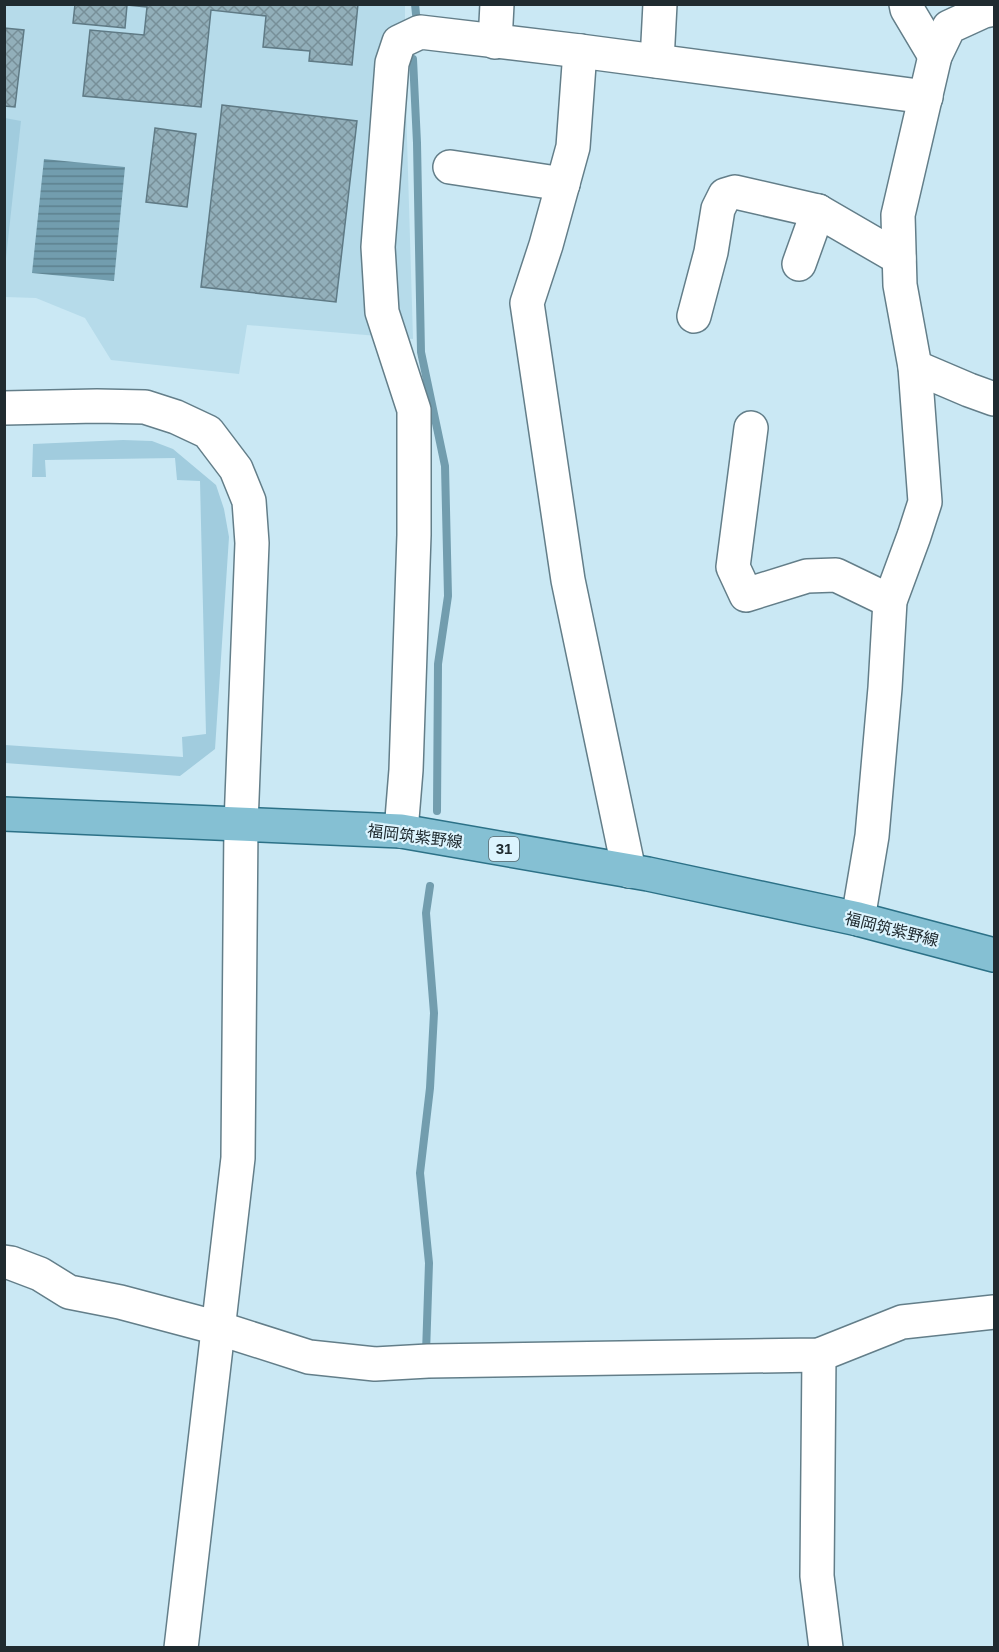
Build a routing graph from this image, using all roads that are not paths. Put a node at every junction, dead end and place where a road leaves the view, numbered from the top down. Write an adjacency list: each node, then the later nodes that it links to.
1 (497, 4): 5 (street)
2 (660, 4): 8 (street)
3 (906, 4): 7 (street)
4 (994, 9): 7 (street)
5 (495, 42): 6 (street); 23 (street)
6 (580, 51): 8 (street); 11 (street)
7 (935, 56): 9 (street)
8 (657, 61): 9 (street)
9 (926, 97): 13 (street)
10 (450, 167): 11 (street)
11 (563, 184): 24 (street)
12 (818, 212): 13 (street); 14 (street); 15 (street)
13 (899, 258): 16 (street)
14 (799, 264)
15 (694, 316)
16 (915, 367): 17 (street); 20 (street)
17 (994, 399)
18 (4, 408): 22 (street)
19 (751, 428): 20 (street)
20 (890, 601): 25 (street)
21 (4, 814): 22 (main road, 福岡筑紫野線 / 31)
22 (242, 824): 23 (main road, 福岡筑紫野線 / 31); 29 (street)
23 (401, 831): 24 (main road, 福岡筑紫野線 / 31)
24 (629, 871): 25 (main road, 福岡筑紫野線 / 31)
25 (858, 919): 26 (main road, 福岡筑紫野線 / 31)
26 (994, 956)
27 (4, 1263): 29 (street)
28 (994, 1312): 30 (street)
29 (218, 1328): 30 (street); 31 (street)
30 (819, 1355): 32 (street)
31 (181, 1647)
32 (826, 1647)

